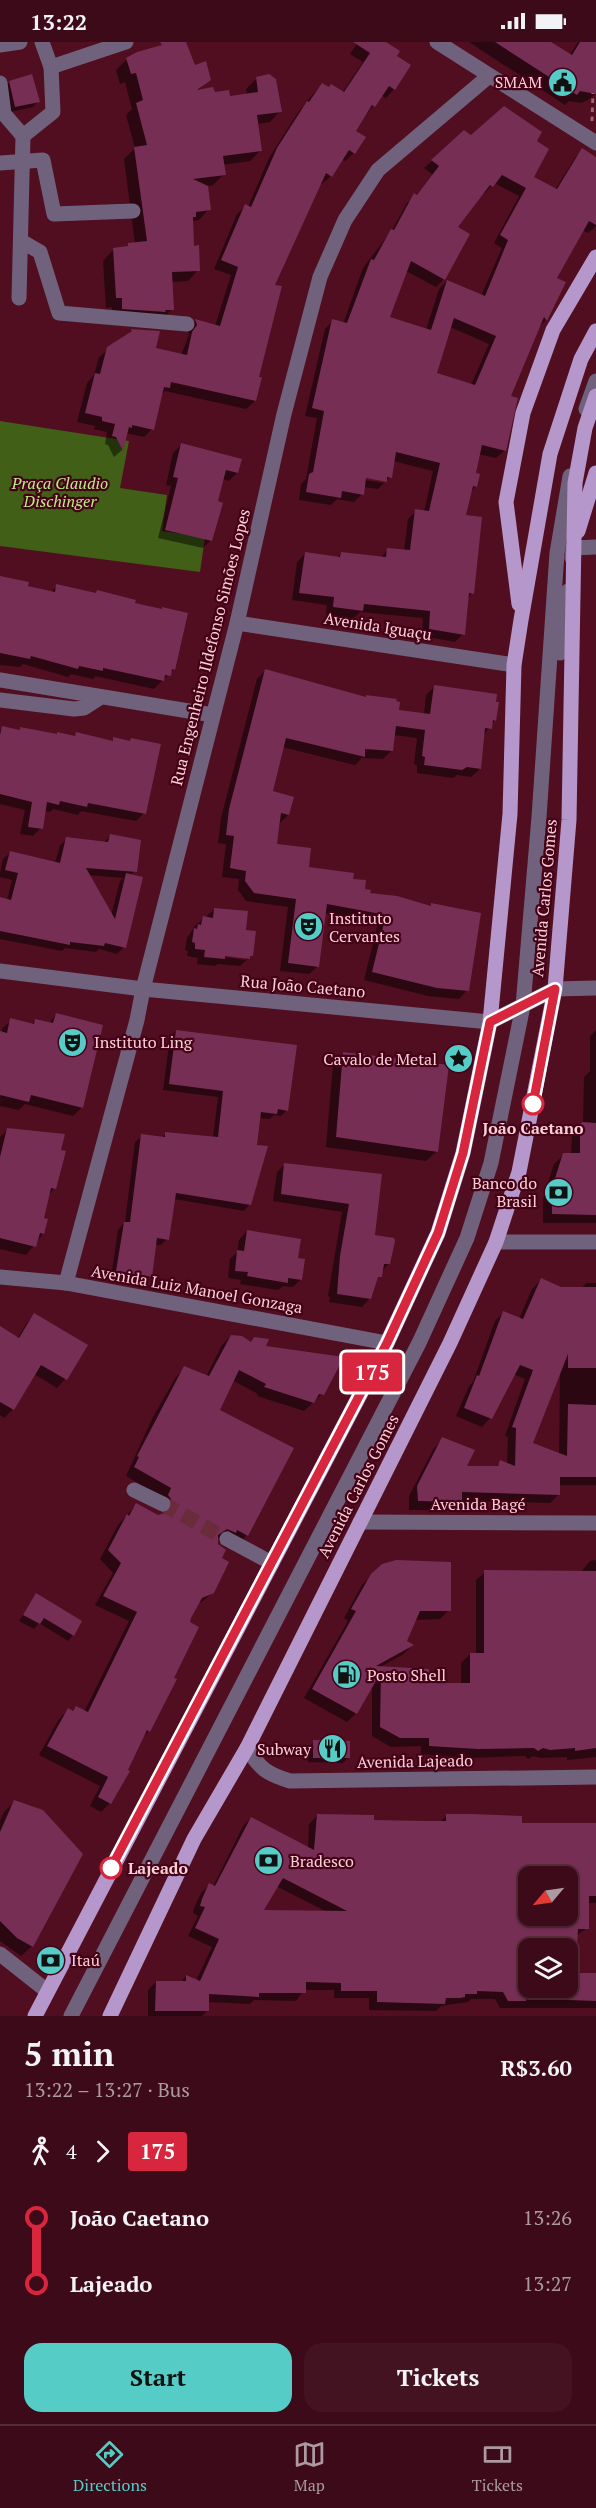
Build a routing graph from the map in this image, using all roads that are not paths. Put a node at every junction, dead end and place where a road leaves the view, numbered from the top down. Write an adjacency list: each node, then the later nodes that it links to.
1 (20, 42): 5 (street)
2 (42, 42): 6 (street)
3 (126, 42): 6 (street)
4 (437, 42): 7 (street)
5 (0, 45)
6 (51, 67): 9 (street)
7 (489, 76): 10 (street); 25 (street, Rua Engenheiro Ildefonso Simões Lopes)
8 (0, 83): 9 (street)
9 (23, 136): 11 (street)
10 (596, 143)
11 (22, 162): 12 (street); 13 (street); 14 (street)
12 (0, 164)
13 (133, 211)
14 (21, 241): 16 (street); 17 (street)
15 (596, 257): 24 (main road)
16 (19, 298)
17 (187, 324)
18 (596, 331): 24 (main road)
19 (596, 381): 31 (street)
20 (596, 396): 23 (main road, Avenida Carlos Gomes)
21 (596, 473): 23 (main road, Avenida Carlos Gomes)
22 (596, 547): 23 (street)
23 (573, 548): 31 (street); 35 (main road, Avenida Carlos Gomes)
24 (520, 620): 26 (main road)
25 (237, 622): 26 (street, Avenida Iguaçu); 30 (street, Rua Engenheiro Ildefonso Simões Lopes)
26 (514, 665): 37 (main road)
27 (0, 680): 28 (street)
28 (101, 697): 29 (street); 30 (street)
29 (0, 700)
30 (213, 715): 34 (street, Rua Engenheiro Ildefonso Simões Lopes)
31 (539, 817): 36 (street)
32 (0, 971): 34 (street, Rua João Caetano)
33 (596, 988): 35 (street)
34 (142, 989): 37 (street, Rua João Caetano); 41 (street, Rua Engenheiro Ildefonso Simões Lopes)
35 (555, 989): 36 (street); 38 (main road, Avenida Carlos Gomes)
36 (523, 1005): 37 (street); 54 (street)
37 (490, 1022): 42 (main road)
38 (496, 1242): 39 (street); 45 (main road, Avenida Carlos Gomes)
39 (596, 1242)
40 (0, 1277): 41 (street, Avenida Luiz Manoel Gonzaga)
41 (66, 1283): 42 (street, Avenida Luiz Manoel Gonzaga)
42 (387, 1343): 48 (main road)
43 (134, 1491): 44 (street)
44 (163, 1504)
45 (360, 1522): 46 (street, Avenida Bagé); 49 (main road, Avenida Carlos Gomes)
46 (596, 1523)
47 (227, 1539): 48 (street)
48 (272, 1563): 52 (main road)
49 (247, 1748): 50 (street, Avenida Lajeado); 55 (main road, Avenida Carlos Gomes)
50 (596, 1777)
51 (0, 1954): 52 (street)
52 (47, 1991): 53 (main road)
53 (35, 2016)
54 (71, 2016)
55 (110, 2016)

